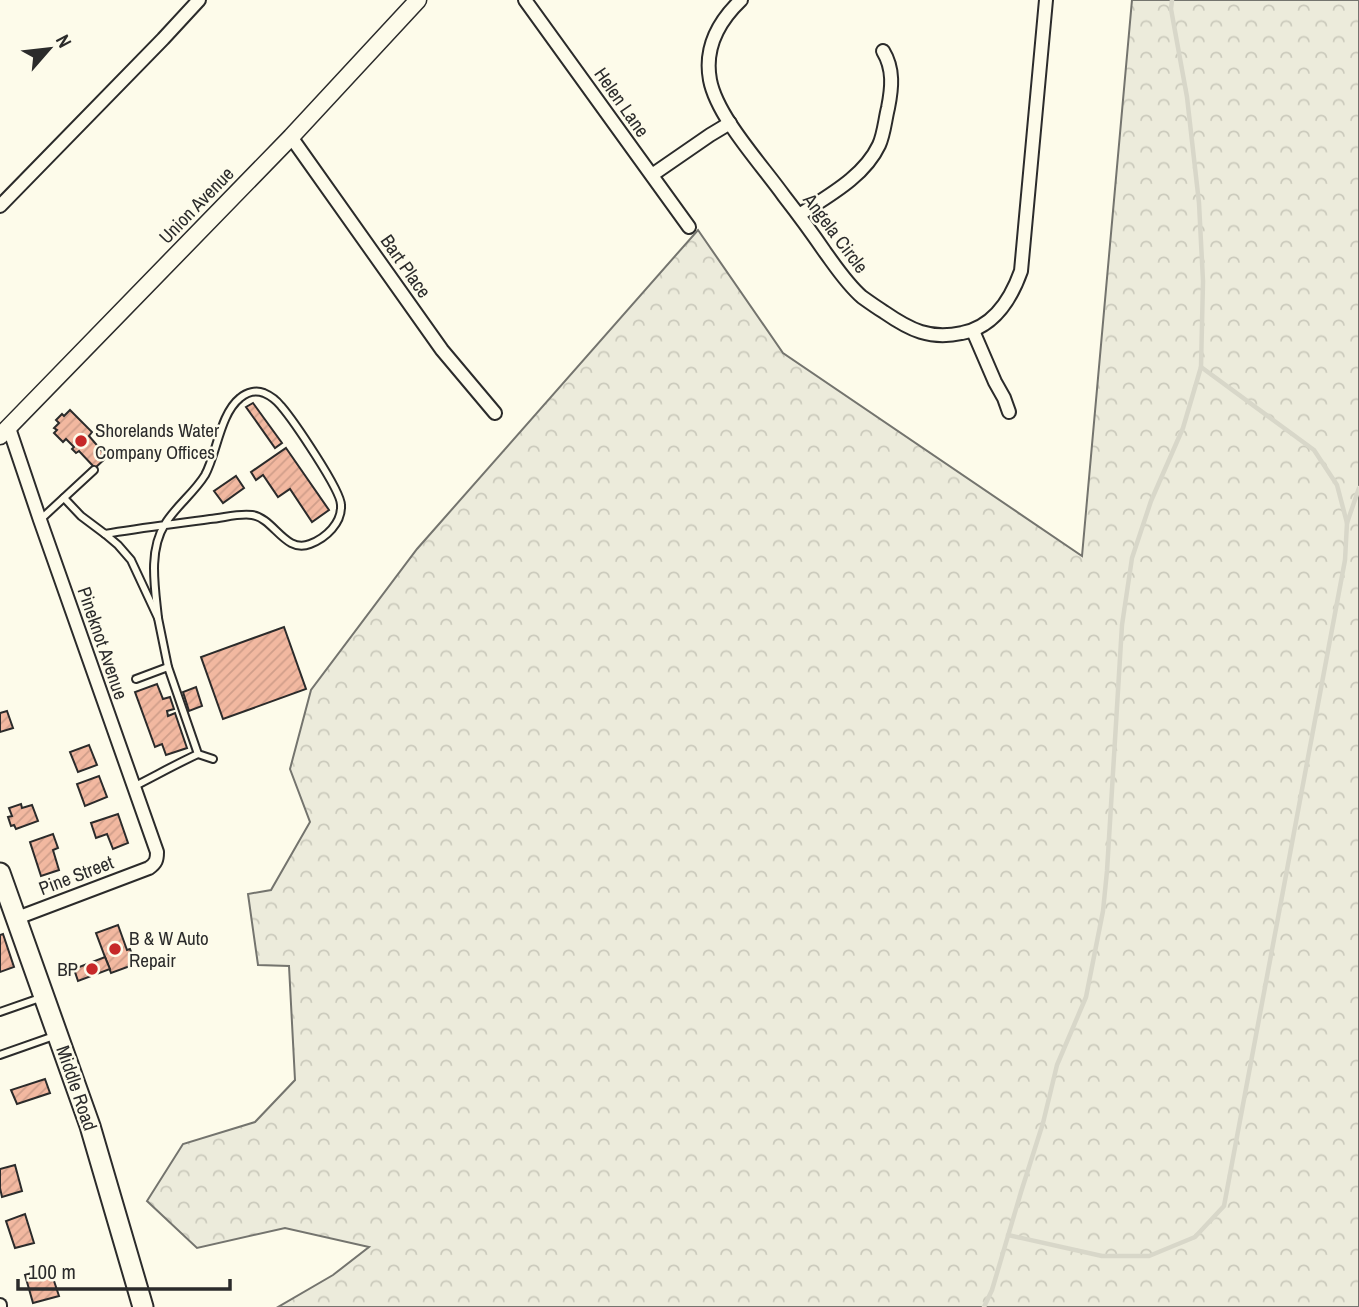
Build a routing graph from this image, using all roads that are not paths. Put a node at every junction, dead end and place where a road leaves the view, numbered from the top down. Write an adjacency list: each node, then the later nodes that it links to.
1 (199, 0): 10 (street)
2 (418, 0): 8 (street, Union Avenue)
3 (525, 0): 9 (street, Helen Lane)
4 (741, 0): 7 (street, Angela Circle)
5 (1046, 0): 13 (street, Angela Circle)
6 (883, 51): 11 (street)
7 (730, 123): 9 (street); 11 (street, Angela Circle)
8 (291, 137): 15 (street, Bart Place); 16 (street, Union Avenue)
9 (652, 175): 12 (street, Helen Lane)
10 (0, 206)
11 (799, 215): 13 (street, Angela Circle)
12 (689, 227)
13 (973, 331): 14 (street)
14 (1009, 412)
15 (495, 413)
16 (4, 432): 19 (street, Pineknot Avenue)
17 (94, 470): 18 (lane)
18 (64, 498): 19 (lane); 21 (lane)
19 (40, 520): 27 (street, Pineknot Avenue)
20 (164, 525): 20 (lane); 21 (lane); 22 (lane)
21 (105, 534): 22 (lane)
22 (158, 618): 23 (lane)
23 (168, 667): 24 (lane); 25 (lane)
24 (136, 679)
25 (198, 754): 26 (lane); 27 (lane)
26 (213, 759)
27 (133, 787): 28 (street, Pineknot Avenue)
28 (149, 868): 30 (street, Pine Street)
29 (0, 873): 30 (main road, Middle Road)
30 (17, 918): 31 (main road, Middle Road)
31 (45, 996): 32 (lane); 33 (main road, Middle Road)
32 (0, 1012)
33 (58, 1034): 34 (lane); 35 (main road, Middle Road)
34 (0, 1055)
35 (143, 1307)

